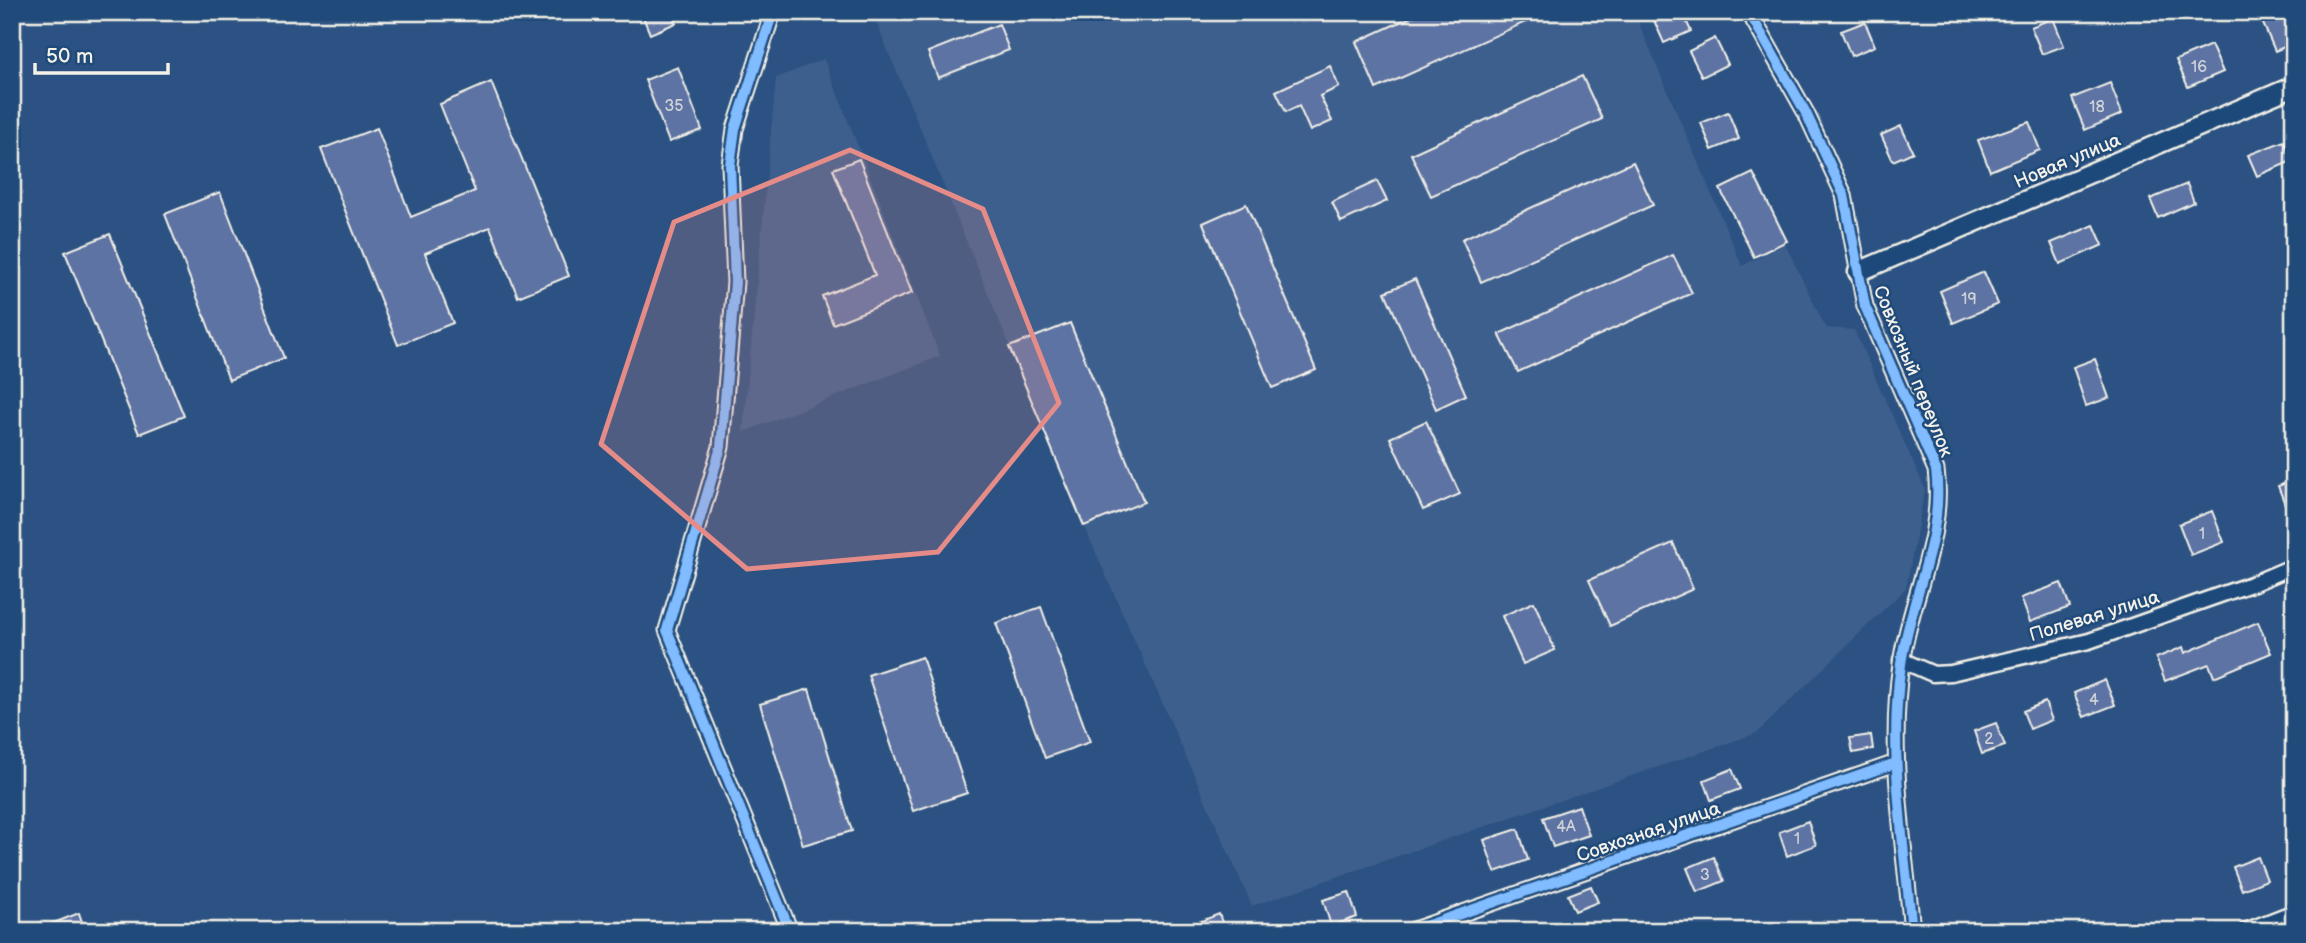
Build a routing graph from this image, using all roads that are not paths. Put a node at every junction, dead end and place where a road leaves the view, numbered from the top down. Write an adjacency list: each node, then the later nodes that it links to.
1 (773, 12): 9 (street)
2 (1749, 12): 4 (street, Совхозный переулок)
3 (2294, 86): 4 (street, Новая улица)
4 (1858, 272): 6 (street, Совхозный переулок)
5 (2294, 566): 6 (street, Полевая улица)
6 (1901, 660): 7 (street, Совхозный переулок)
7 (1896, 763): 10 (street, Совхозная улица); 11 (street, Совхозный переулок)
8 (2294, 912): 12 (street)
9 (790, 931)
10 (1411, 931)
11 (1912, 931)
12 (2245, 931)

